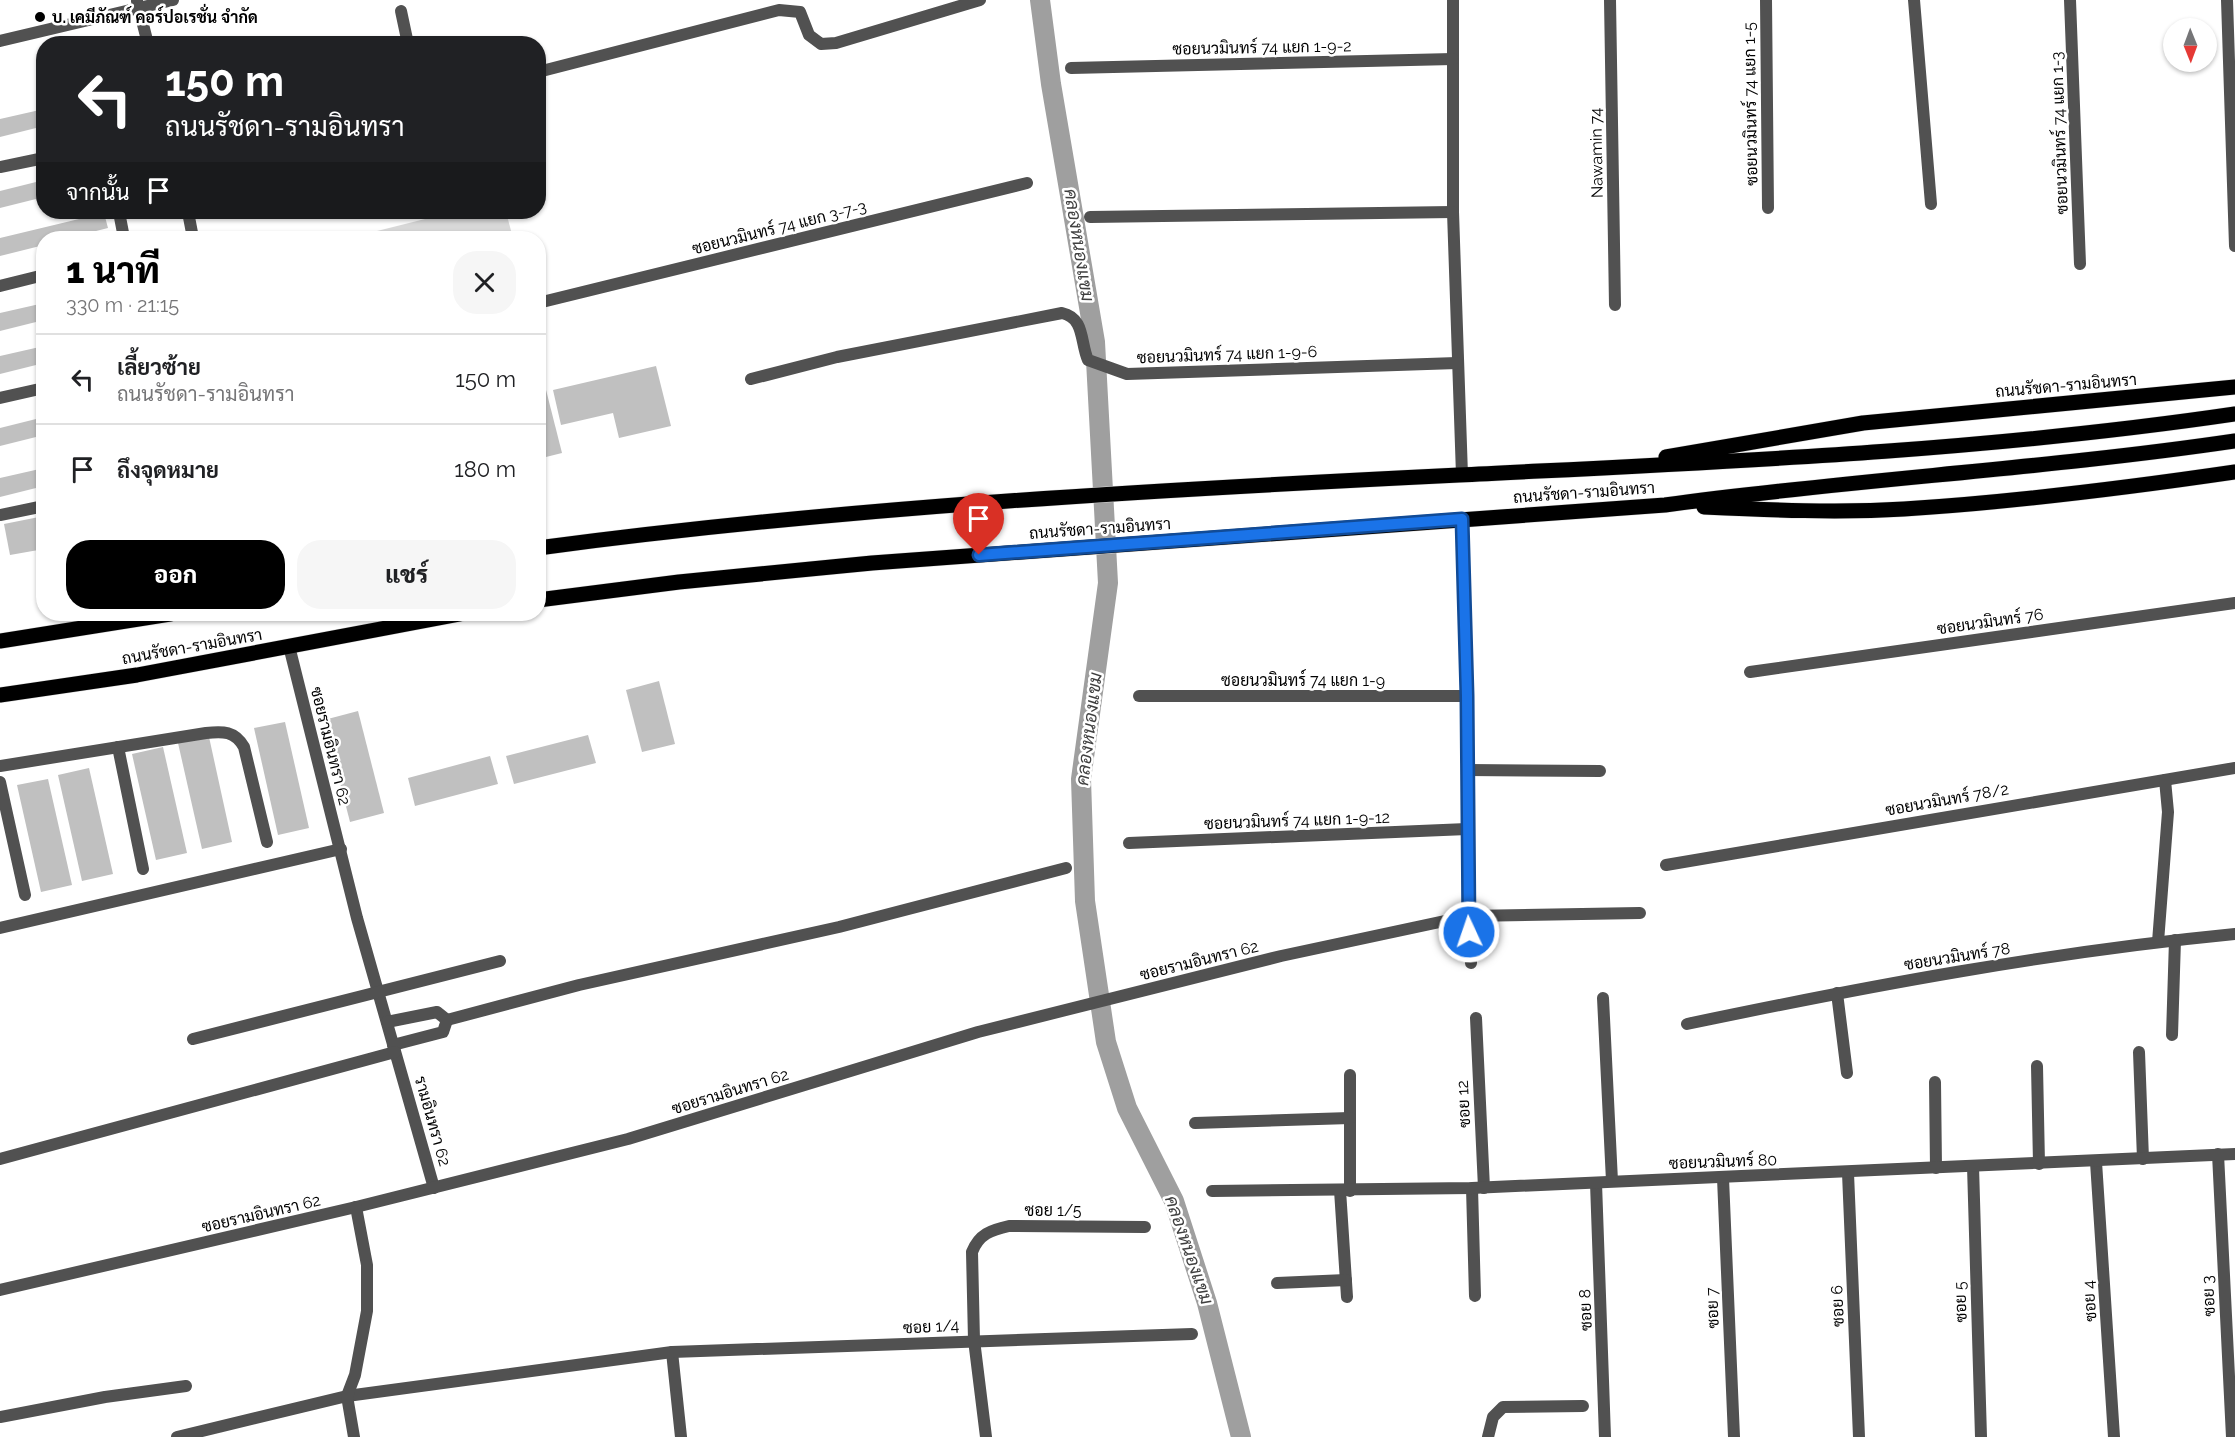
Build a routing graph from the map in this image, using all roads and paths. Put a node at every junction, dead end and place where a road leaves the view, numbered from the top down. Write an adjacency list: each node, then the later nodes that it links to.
1 (173, 0): 9 (street)
2 (980, 0): 16 (street)
3 (1453, 0): 14 (street)
4 (1610, 0): 29 (street, Nawamin 74)
5 (1766, 0): 21 (street, ซอยนวมินทร์ 74 แยก 1-5)
6 (1914, 0): 20 (street)
7 (2070, 0): 25 (street, ซอยนวมินทร์ 74 แยก 1-3)
8 (2227, 0): 24 (street)
9 (138, 4): 11 (street); 13 (street)
10 (401, 11): 12 (street)
11 (146, 36)
12 (406, 36)
13 (0, 42)
14 (1453, 58): 15 (street, ซอยนวมินทร์ 74 แยก 1-9-2); 22 (street)
15 (1071, 68)
16 (546, 70)
17 (36, 160): 18 (street)
18 (0, 167)
19 (1027, 183): 28 (street, ซอยนวมินทร์ 74 แยก 3-7-3)
20 (1931, 204)
21 (1768, 208)
22 (1453, 213): 23 (street); 30 (street)
23 (1090, 217)
24 (2235, 246)
25 (2080, 264)
26 (36, 277): 27 (street)
27 (0, 286)
28 (546, 301)
29 (1615, 305)
30 (1457, 363): 31 (street, ซอยนวมินทร์ 74 แยก 1-9-6); 39 (street)
31 (751, 379)
32 (2235, 387): 37 (main road, ถนนรัชดา-รามอินทรา)
33 (36, 390): 34 (street)
34 (0, 398)
35 (2235, 414): 37 (main road, ถนนรัชดา-รามอินทรา)
36 (2235, 441): 40 (main road, ถนนรัชดา-รามอินทรา)
37 (1616, 468): 39 (main road, ถนนรัชดา-รามอินทรา)
38 (2235, 472): 40 (main road, ถนนรัชดา-รามอินทรา)
39 (1462, 474): 44 (main road, ถนนรัชดา-รามอินทรา)
40 (1665, 505): 43 (main road, ถนนรัชดา-รามอินทรา)
41 (36, 508): 42 (street)
42 (0, 515)
43 (1462, 519): 45 (main road, ถนนรัชดา-รามอินทรา); 54 (street)
44 (546, 547)
45 (546, 599)
46 (2235, 603): 51 (street, ซอยนวมินทร์ 76)
47 (126, 621): 49 (main road)
48 (423, 621): 50 (main road, ถนนรัชดา-รามอินทรา)
49 (0, 641)
50 (289, 646): 52 (main road, ถนนรัชดา-รามอินทรา); 65 (street, ซอยรามอินทรา 62)
51 (1750, 672)
52 (0, 695)
53 (1139, 696): 54 (street, ซอยนวมินทร์ 74 แยก 1-9)
54 (1467, 696): 58 (street)
55 (117, 747): 56 (street); 63 (street); 68 (street)
56 (0, 766)
57 (2235, 768): 60 (street, ซอยนวมินทร์ 78/2)
58 (1467, 770): 59 (street); 62 (street)
59 (1600, 771)
60 (2165, 780): 66 (street, ซอยนวมินทร์ 78/2); 75 (street)
61 (0, 782): 69 (street)
62 (1467, 830): 64 (street, ซอยนวมินทร์ 74 แยก 1-9-12); 71 (street)
63 (267, 842)
64 (1129, 843)
65 (341, 849): 72 (street); 78 (street, ซอยรามอินทรา 62)
66 (1666, 865)
67 (1066, 868): 82 (street)
68 (143, 869)
69 (26, 895)
70 (1640, 913): 71 (street, ซอยรามอินทรา 62)
71 (1468, 916): 77 (street); 107 (street, ซอยรามอินทรา 62)
72 (0, 928)
73 (2235, 934): 74 (street, ซอยนวมินทร์ 78)
74 (2175, 940): 75 (street, ซอยนวมินทร์ 78); 85 (street)
75 (2158, 942): 79 (street, ซอยนวมินทร์ 78)
76 (500, 961): 78 (street)
77 (1471, 963)
78 (377, 992): 83 (street, ซอยรามอินทรา 62); 86 (street)
79 (1837, 993): 84 (street, ซอยนวมินทร์ 78); 90 (street)
80 (1603, 998): 105 (street)
81 (1476, 1018): 108 (street, ซอย 12)
82 (447, 1020): 83 (street); 88 (street)
83 (387, 1023): 88 (street, ซอยรามอินทรา 62)
84 (1687, 1024)
85 (2172, 1035)
86 (193, 1039)
87 (2139, 1052): 98 (street)
88 (396, 1053): 97 (street); 107 (street, รามอินทรา 62)
89 (2037, 1066): 100 (street)
90 (1847, 1073)
91 (1350, 1075): 93 (street)
92 (1935, 1082): 102 (street)
93 (1350, 1118): 94 (street); 109 (street)
94 (1195, 1123)
95 (2218, 1154): 96 (street, ซอยนวมินทร์ 80); 98 (street, ซอยนวมินทร์ 80); 135 (street, ซอย 3)
96 (2235, 1154)
97 (0, 1159)
98 (2143, 1159): 99 (street, ซอยนวมินทร์ 80)
99 (2096, 1162): 100 (street, ซอยนวมินทร์ 80); 134 (street, ซอย 4)
100 (2039, 1164): 101 (street, ซอยนวมินทร์ 80)
101 (1972, 1166): 102 (street, ซอยนวมินทร์ 80); 133 (street, ซอย 5)
102 (1936, 1168): 103 (street, ซอยนวมินทร์ 80)
103 (1848, 1173): 104 (street, ซอยนวมินทร์ 80); 132 (street, ซอย 6)
104 (1723, 1178): 105 (street, ซอยนวมินทร์ 80); 131 (street, ซอย 7)
105 (1612, 1181): 106 (street, ซอยนวมินทร์ 80)
106 (1596, 1183): 108 (street, ซอยนวมินทร์ 80); 130 (street, ซอย 8)
107 (434, 1188): 111 (street, ซอยรามอินทรา 62)
108 (1478, 1188): 109 (street, ซอยนวมินทร์ 80); 116 (street, ซอย 12)
109 (1345, 1190): 110 (street, ซอยนวมินทร์ 80); 113 (street)
110 (1212, 1191)
111 (356, 1207): 115 (street, ซอยรามอินทรา 62); 122 (street)
112 (1145, 1227): 119 (street, ซอย 1/5)
113 (1346, 1280): 114 (street); 117 (street)
114 (1277, 1283)
115 (0, 1290)
116 (1475, 1296)
117 (1347, 1297)
118 (1192, 1334): 119 (street, ซอย 1/4)
119 (974, 1340): 120 (street, ซอย 1/4); 128 (street)
120 (672, 1352): 122 (street, ซอย 1/4); 127 (street)
121 (186, 1386): 124 (street)
122 (347, 1396): 125 (street, ซอย 1/4); 126 (street)
123 (1583, 1406): 129 (street)
124 (0, 1418)
125 (177, 1437)
126 (354, 1437)
127 (681, 1437)
128 (986, 1437)
129 (1488, 1437)
130 (1605, 1437)
131 (1734, 1437)
132 (1859, 1437)
133 (1981, 1437)
134 (2114, 1437)
135 (2232, 1437)

